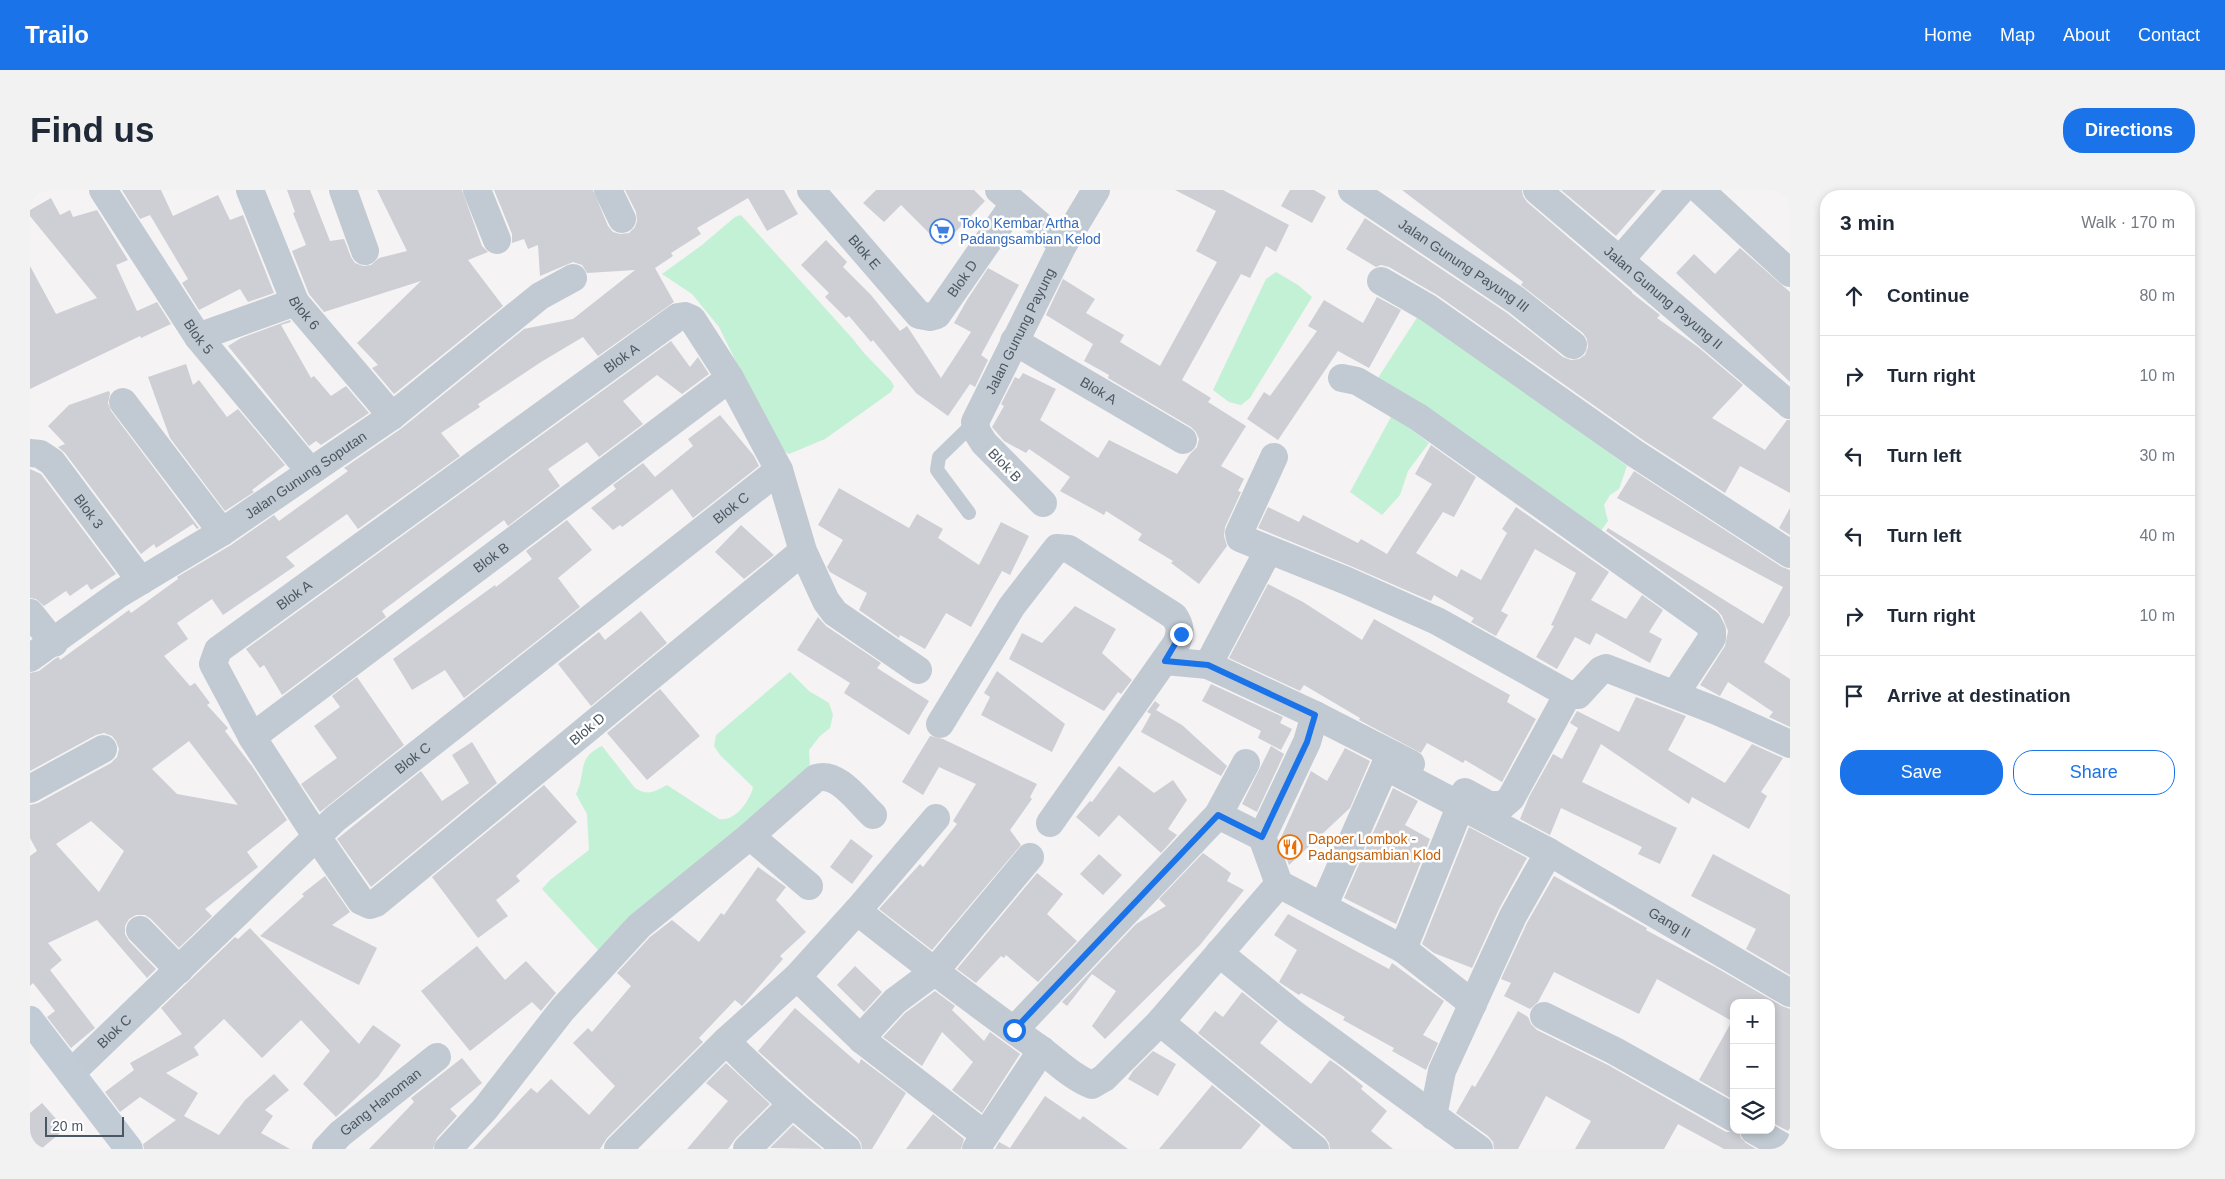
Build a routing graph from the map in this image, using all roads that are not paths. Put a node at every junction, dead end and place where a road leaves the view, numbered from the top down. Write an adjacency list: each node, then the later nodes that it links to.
1 (103, 190): 23 (street, Blok 5)
2 (250, 190): 21 (street, Blok 6)
3 (344, 190): 16 (street)
4 (477, 190): 14 (street)
5 (608, 190): 13 (street)
6 (811, 190): 22 (street, Blok E)
7 (1096, 190): 15 (street, Jalan Gunung Payung)
8 (1352, 190): 25 (street, Jalan Gunung Payung III)
9 (1536, 190): 17 (street, Jalan Gunung Payung II)
10 (1681, 190): 17 (street)
11 (1700, 190): 18 (street)
12 (1006, 197): 15 (street); 22 (street, Blok D)
13 (622, 219)
14 (497, 240)
15 (1063, 245): 24 (street, Jalan Gunung Payung)
16 (365, 251)
17 (1620, 260): 29 (street, Jalan Gunung Payung II)
18 (1790, 273)
19 (572, 278): 30 (street, Jalan Gunung Soputan)
20 (1382, 281): 42 (street)
21 (295, 302): 23 (street); 30 (street, Blok 6)
22 (919, 315)
23 (198, 337): 36 (street, Blok 5)
24 (1014, 341): 31 (street, Jalan Gunung Payung); 32 (street, Blok A)
25 (1572, 346)
26 (730, 378): 35 (street, Blok A); 54 (street, Blok B); 54 (street, Blok A)
27 (1342, 378): 51 (street)
28 (123, 402): 39 (street)
29 (1790, 405)
30 (392, 416): 36 (street, Jalan Gunung Soputan)
31 (975, 422): 37 (street, Blok B); 38 (lane)
32 (1183, 440)
33 (30, 454): 43 (street, Blok 3)
34 (1274, 456): 41 (street)
35 (778, 470): 40 (street, Blok A); 65 (street, Blok C)
36 (310, 471): 39 (street, Jalan Gunung Soputan)
37 (1042, 503)
38 (969, 513)
39 (222, 532): 43 (street, Jalan Gunung Soputan)
40 (803, 551): 49 (street, Blok A); 65 (street, Blok D)
41 (1268, 551): 48 (street); 50 (street)
42 (1790, 554)
43 (141, 581): 45 (street, Jalan Gunung Soputan)
44 (30, 613): 45 (street)
45 (54, 642): 46 (street, Jalan Gunung Soputan)
46 (30, 658)
47 (1165, 661): 48 (street); 53 (street); 63 (street)
48 (1208, 665): 52 (street)
49 (918, 670)
50 (1568, 694): 51 (street); 52 (street)
51 (1675, 694): 55 (street)
52 (1315, 715): 66 (street)
53 (940, 724)
54 (252, 737): 65 (street)
55 (1790, 744)
56 (103, 748): 58 (street)
57 (1246, 763): 61 (street)
58 (30, 789)
59 (1460, 807): 67 (street, Gang II); 71 (street, Gang II); 74 (street)
60 (873, 815): 64 (street)
61 (1218, 815): 66 (street); 84 (street)
62 (936, 818): 72 (street)
63 (1050, 823)
64 (750, 836): 70 (street); 98 (street)
65 (317, 837): 76 (street, Blok C)
66 (1262, 837): 69 (street)
67 (1549, 852): 79 (street, Gang II); 80 (street)
68 (1030, 857): 77 (street)
69 (1279, 884): 71 (street); 75 (street)
70 (809, 886)
71 (1323, 907): 74 (street)
72 (857, 911): 77 (street); 78 (street)
73 (140, 930): 76 (street)
74 (1403, 949): 80 (street)
75 (1219, 953): 83 (street); 91 (street)
76 (179, 970): 89 (street, Blok C)
77 (934, 972): 84 (street); 86 (street)
78 (797, 977): 85 (street); 86 (street)
79 (1790, 993)
80 (1473, 1004): 91 (street)
81 (1544, 1016): 92 (street)
82 (30, 1020): 89 (main road)
83 (1160, 1022): 87 (street); 95 (street)
84 (1014, 1030): 87 (street)
85 (726, 1040): 90 (street); 99 (street)
86 (862, 1040): 94 (street)
87 (1042, 1050): 94 (street)
88 (438, 1057): 97 (street, Gang Hanoman)
89 (71, 1073): 96 (main road)
90 (792, 1104): 100 (street); 101 (street)
91 (1433, 1116): 102 (street)
92 (1730, 1116)
93 (1761, 1134): 103 (street)
94 (981, 1142)
95 (1303, 1145)
96 (129, 1149)
97 (326, 1149)
98 (448, 1149)
99 (618, 1149)
100 (747, 1149)
101 (847, 1149)
102 (1478, 1149)
103 (1787, 1149)

